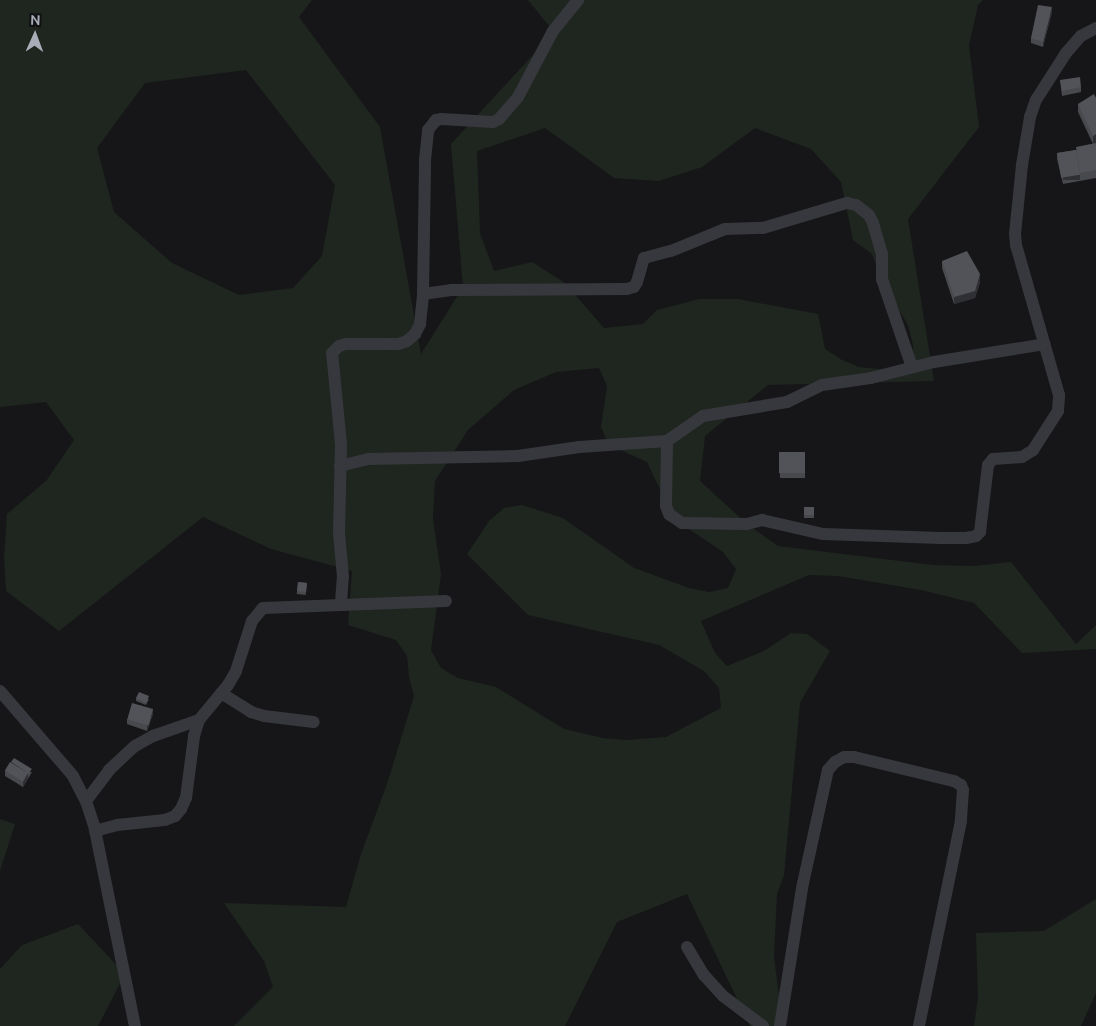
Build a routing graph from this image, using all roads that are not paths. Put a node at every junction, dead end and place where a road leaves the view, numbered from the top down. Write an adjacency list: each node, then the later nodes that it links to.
1 (578, 0): 3 (street)
2 (1096, 28): 4 (street)
3 (424, 294): 5 (street); 7 (street)
4 (1045, 344): 5 (street); 6 (street)
5 (912, 367): 6 (street)
6 (667, 441): 7 (street)
7 (340, 466): 9 (street)
8 (446, 601): 9 (street)
9 (341, 603): 11 (street)
10 (0, 691): 14 (street)
11 (222, 693): 12 (street); 13 (street)
12 (199, 720): 14 (street); 15 (street)
13 (314, 722)
14 (86, 801): 15 (street)
15 (95, 831): 17 (street)
16 (687, 947): 18 (street)
17 (135, 1026)
18 (762, 1026)
19 (780, 1026): 20 (street)
20 (919, 1026)

